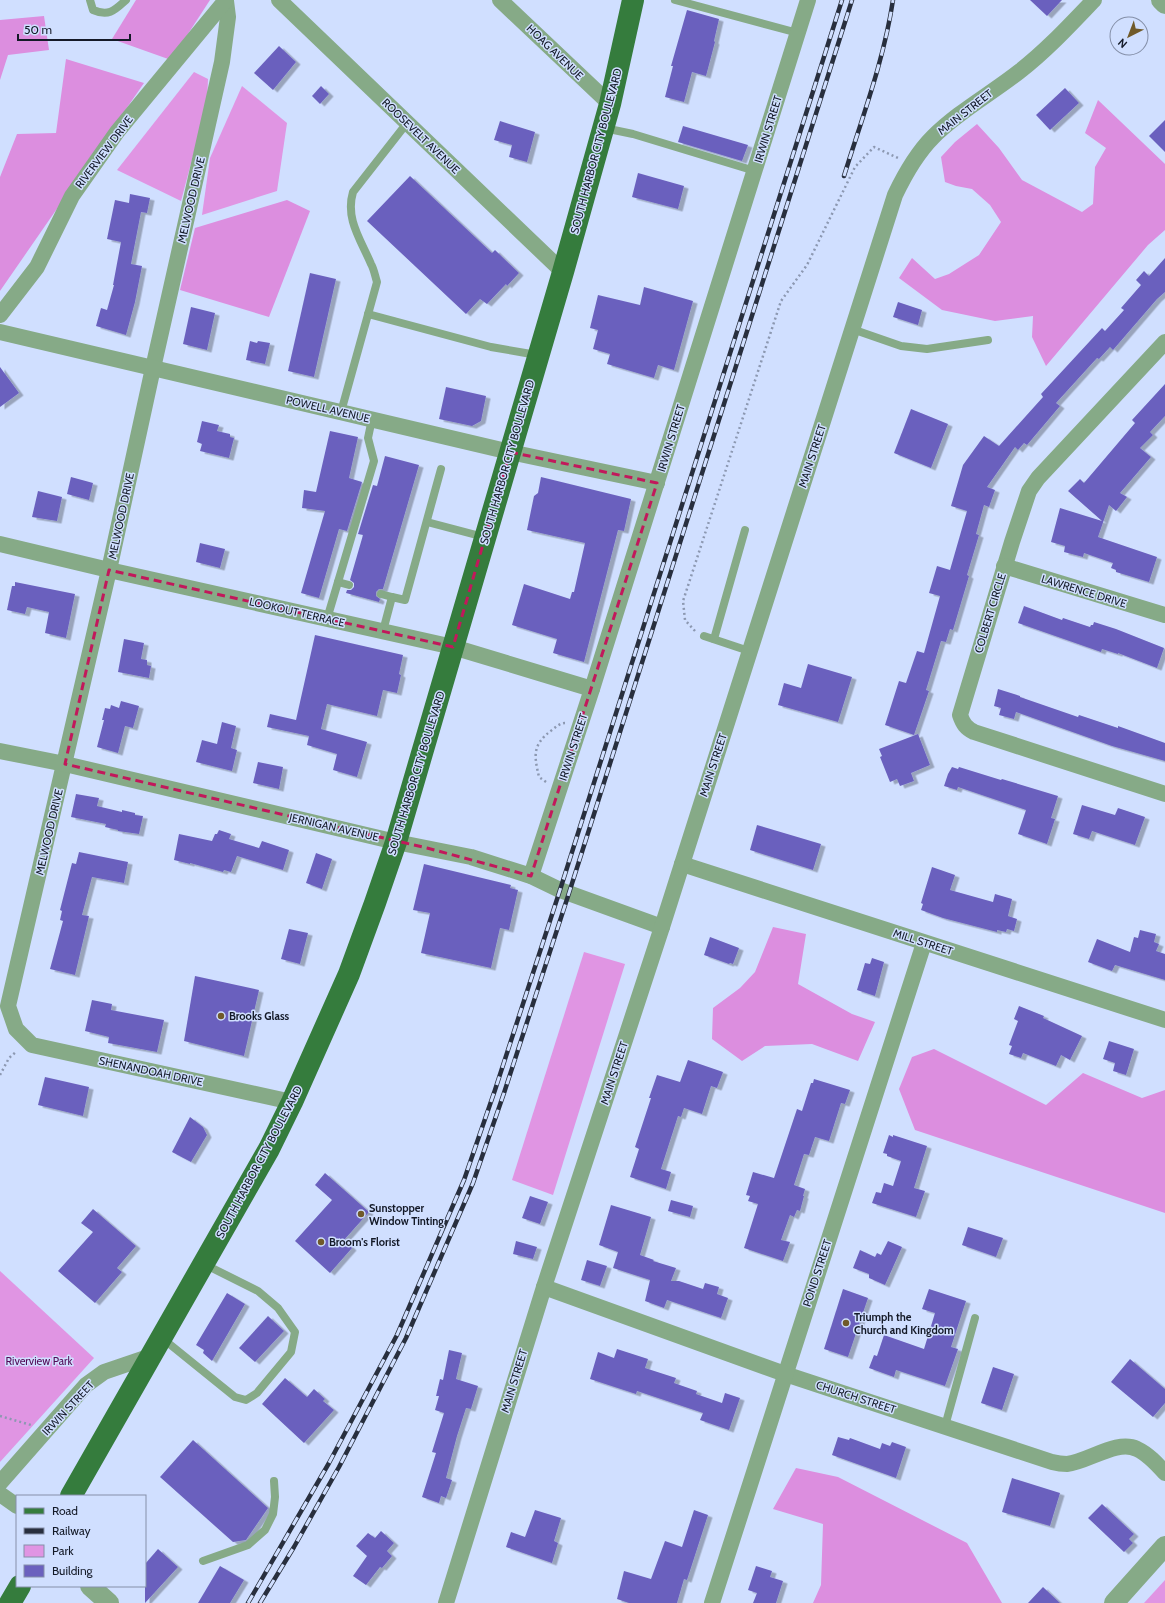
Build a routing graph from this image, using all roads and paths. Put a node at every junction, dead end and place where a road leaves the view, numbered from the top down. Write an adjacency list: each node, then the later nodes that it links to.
1 (90, 0): 2 (lane)
2 (126, 0)
3 (226, 0): 20 (street, RIVERVIEW DRIVE); 26 (street, MELWOOD DRIVE)
4 (279, 0): 14 (street, ROOSEVELT AVENUE)
5 (500, 0): 13 (street, HOAG AVENUE)
6 (633, 0): 13 (main road, SOUTH HARBOR CITY BOULEVARD)
7 (675, 0): 12 (lane)
8 (808, 0): 12 (street, IRWIN STREET)
9 (1094, 0): 16 (street, MAIN STREET)
10 (1161, 0): 11 (street)
11 (1165, 4)
12 (798, 33): 17 (street, IRWIN STREET)
13 (610, 104): 15 (main road, SOUTH HARBOR CITY BOULEVARD)
14 (407, 123): 18 (street, ROOSEVELT AVENUE); 19 (lane)
15 (603, 128): 17 (lane); 18 (main road, SOUTH HARBOR CITY BOULEVARD)
16 (911, 164): 21 (street, MAIN STREET); 45 (path)
17 (755, 171): 31 (street, IRWIN STREET)
18 (562, 272): 25 (main road, SOUTH HARBOR CITY BOULEVARD)
19 (368, 314): 25 (lane); 27 (lane)
20 (0, 315)
21 (852, 329): 23 (lane); 48 (street, MAIN STREET)
22 (0, 332): 26 (street, POWELL AVENUE)
23 (988, 340)
24 (1165, 342): 36 (street, COLBERT CIRCLE)
25 (538, 355): 29 (main road, SOUTH HARBOR CITY BOULEVARD)
26 (153, 368): 27 (street, POWELL AVENUE); 37 (street, MELWOOD DRIVE)
27 (341, 412): 28 (street, POWELL AVENUE)
28 (372, 419): 29 (street, POWELL AVENUE); 38 (lane)
29 (510, 452): 31 (street, POWELL AVENUE); 34 (main road, SOUTH HARBOR CITY BOULEVARD)
30 (442, 470): 32 (lane)
31 (657, 483): 49 (street, IRWIN STREET)
32 (427, 522): 34 (lane); 41 (lane)
33 (745, 530): 46 (lane)
34 (485, 537): 47 (main road, SOUTH HARBOR CITY BOULEVARD)
35 (0, 544): 37 (street, LOOKOUT TERRACE)
36 (1004, 566): 42 (street, LAWRENCE DRIVE); 54 (street, COLBERT CIRCLE)
37 (110, 570): 43 (street, LOOKOUT TERRACE); 52 (street, MELWOOD DRIVE)
38 (338, 582): 39 (lane); 43 (lane)
39 (349, 585)
40 (381, 594): 41 (lane)
41 (392, 597): 44 (lane)
42 (1165, 615)
43 (327, 619): 44 (street, LOOKOUT TERRACE)
44 (383, 631): 47 (street, LOOKOUT TERRACE)
45 (704, 636): 46 (lane)
46 (714, 639): 48 (lane)
47 (453, 647): 49 (street, LOOKOUT TERRACE); 55 (main road, SOUTH HARBOR CITY BOULEVARD)
48 (749, 651): 56 (street, MAIN STREET)
49 (592, 689): 50 (street, IRWIN STREET)
50 (582, 721): 53 (street, IRWIN STREET); 53 (path)
51 (0, 751): 52 (street, JERNIGAN AVENUE)
52 (65, 764): 55 (street, JERNIGAN AVENUE); 61 (street, MELWOOD DRIVE)
53 (559, 790): 57 (street, IRWIN STREET)
54 (1165, 794)
55 (396, 842): 57 (street, JERNIGAN AVENUE); 64 (main road, SOUTH HARBOR CITY BOULEVARD)
56 (682, 864): 58 (street, MAIN STREET); 59 (street, MILL STREET)
57 (531, 876): 58 (street, JERNIGAN AVENUE)
58 (662, 927): 66 (street, MAIN STREET)
59 (924, 943): 60 (street, MILL STREET); 69 (street, POND STREET)
60 (1165, 1020)
61 (16, 1029): 62 (street, SHENANDOAH DRIVE)
62 (29, 1042): 63 (path); 64 (street, SHENANDOAH DRIVE)
63 (0, 1075)
64 (292, 1102): 65 (main road, SOUTH HARBOR CITY BOULEVARD)
65 (203, 1264): 68 (main road, SOUTH HARBOR CITY BOULEVARD); 68 (lane)
66 (544, 1287): 69 (street, CHURCH STREET); 85 (street, MAIN STREET)
67 (975, 1318): 71 (lane)
68 (156, 1347): 72 (street, IRWIN STREET); 77 (main road, SOUTH HARBOR CITY BOULEVARD)
69 (785, 1374): 71 (street, CHURCH STREET); 86 (street, POND STREET)
70 (0, 1416): 72 (path)
71 (945, 1426): 73 (street, CHURCH STREET)
72 (47, 1430): 75 (street, IRWIN STREET)
73 (1165, 1473)
74 (274, 1481): 80 (lane)
75 (0, 1483)
76 (0, 1494): 78 (street)
77 (72, 1495)
78 (16, 1505)
79 (1165, 1546): 87 (street)
80 (203, 1561)
81 (19, 1587): 83 (main road)
82 (91, 1587): 84 (street)
83 (10, 1603)
84 (109, 1603)
85 (446, 1603)
86 (712, 1603)
87 (1114, 1603)

